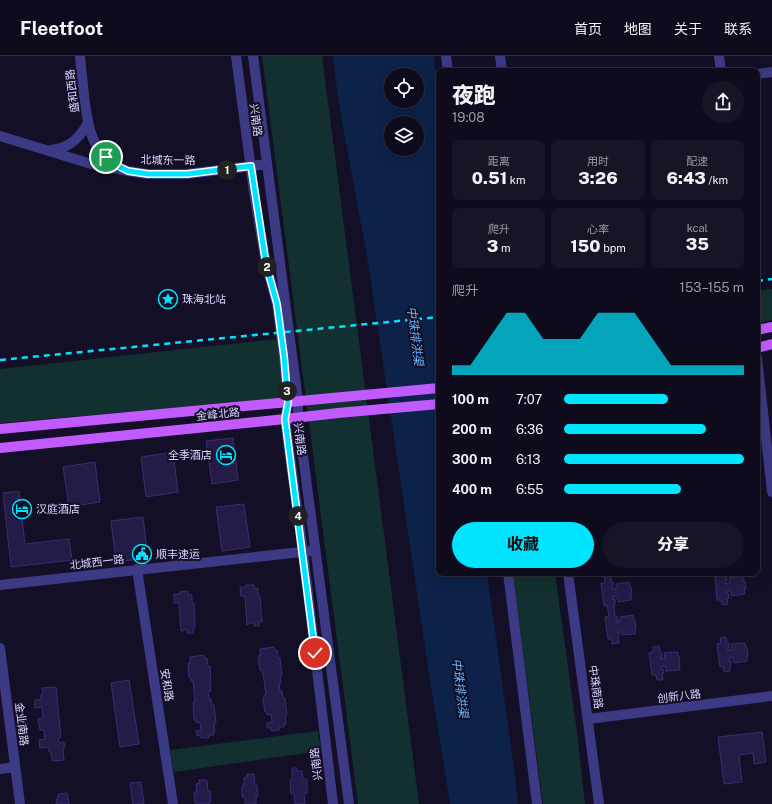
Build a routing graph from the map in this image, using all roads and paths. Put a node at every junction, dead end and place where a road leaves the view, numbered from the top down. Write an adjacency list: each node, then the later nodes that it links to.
1 (80, 56): 12 (street, 盛和西路)
2 (236, 56): 16 (street, 兴南路)
3 (253, 56): 15 (street, 兴南路)
4 (446, 56): 7 (street)
5 (500, 56): 8 (street)
6 (719, 56): 9 (street)
7 (448, 68)
8 (502, 68)
9 (721, 68)
10 (772, 72): 11 (street)
11 (760, 74)
12 (88, 123): 14 (street, 盛和西路); 17 (street, 盛和西路)
13 (0, 136): 14 (street, 北城东一路)
14 (49, 151): 17 (street, 北城东一路)
15 (267, 164): 16 (street, 北城东一路); 24 (street, 兴南路)
16 (251, 166): 17 (street, 北城东一路); 24 (street, 兴南路)
17 (128, 171)
18 (772, 327): 19 (main road)
19 (760, 329)
20 (772, 344): 21 (main road)
21 (760, 347)
22 (760, 385): 30 (street)
23 (436, 388): 24 (main road, 金峰北路)
24 (293, 402): 26 (street, 兴南路); 27 (street, 兴南路); 28 (main road, 金峰北路)
25 (436, 404): 26 (main road, 金峰北路)
26 (298, 418): 27 (main road, 金峰北路); 31 (street, 兴南路)
27 (285, 419): 29 (main road, 金峰北路); 32 (street, 兴南路)
28 (0, 429)
29 (0, 448)
30 (772, 492)
31 (316, 551): 32 (street, 北城西一路); 45 (street, 兴南路)
32 (303, 552): 33 (street, 北城西一路); 44 (street, 兴南路)
33 (137, 569): 36 (street, 北城西一路); 43 (street, 安和路)
34 (508, 576): 46 (street)
35 (568, 576): 39 (street, 中珠南路)
36 (0, 585)
37 (0, 648): 40 (street, 金业南路)
38 (772, 696): 39 (street, 创新八路)
39 (588, 720): 47 (street, 中珠南路)
40 (15, 767): 41 (street); 42 (street, 金业南路)
41 (0, 769)
42 (20, 804)
43 (173, 804)
44 (333, 804)
45 (349, 804)
46 (537, 804)
47 (599, 804)

